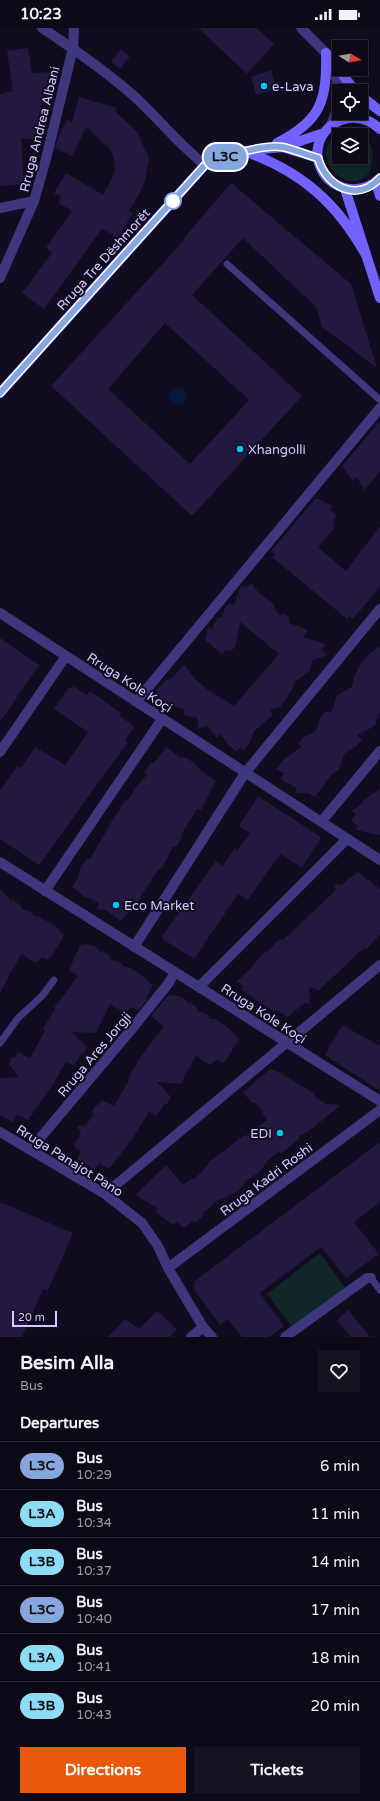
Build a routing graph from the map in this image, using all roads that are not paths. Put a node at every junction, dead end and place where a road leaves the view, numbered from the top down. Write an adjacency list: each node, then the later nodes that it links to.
1 (42, 28): 4 (street)
2 (74, 28): 4 (street, Rruga Andrea Albani)
3 (300, 28): 5 (street)
4 (73, 48): 20 (street); 24 (street, Rruga Andrea Albani)
5 (326, 53): 6 (street); 8 (main road); 17 (main road)
6 (337, 80): 7 (street); 13 (street)
7 (339, 84)
8 (350, 84)
9 (368, 102): 10 (main road)
10 (380, 111)
11 (339, 120): 13 (main road)
12 (368, 120): 14 (main road)
13 (331, 125): 15 (main road)
14 (380, 128)
15 (324, 133): 16 (main road, Rruga Tre Dëshmorët); 19 (main road)
16 (282, 147): 17 (main road, Rruga Tre Dëshmorët); 19 (main road, Rruga Tre Dëshmorët)
17 (268, 148): 18 (main road, Rruga Tre Dëshmorët)
18 (245, 152): 20 (main road, Rruga Tre Dëshmorët); 26 (main road)
19 (318, 158): 22 (main road)
20 (205, 165): 30 (main road, Rruga Tre Dëshmorët)
21 (378, 180): 22 (main road); 23 (main road)
22 (344, 189): 26 (main road)
23 (380, 196)
24 (34, 201): 25 (street); 28 (street, Rruga Andrea Albani)
25 (0, 208)
26 (366, 255): 29 (main road)
27 (227, 264): 31 (lane)
28 (0, 278)
29 (380, 298)
30 (0, 393)
31 (380, 400)
32 (380, 408): 36 (street)
33 (380, 609): 40 (street)
34 (0, 613): 35 (street, Rruga Kole Koçi)
35 (66, 656): 36 (street, Rruga Kole Koçi); 39 (street)
36 (136, 702): 37 (street, Rruga Kole Koçi)
37 (162, 719): 40 (street, Rruga Kole Koçi); 45 (street)
38 (380, 751): 41 (street)
39 (0, 752)
40 (245, 773): 41 (street, Rruga Kole Koçi); 46 (street)
41 (321, 822): 42 (street, Rruga Kole Koçi)
42 (347, 839): 43 (street, Rruga Kole Koçi); 50 (street)
43 (380, 860)
44 (1, 863): 45 (street, Rruga Kole Koçi)
45 (46, 891): 46 (street, Rruga Kole Koçi)
46 (134, 946): 48 (street, Rruga Kole Koçi)
47 (380, 965): 52 (street)
48 (175, 972): 50 (street, Rruga Kole Koçi); 56 (street, Rruga Ares Jorgji)
49 (54, 980): 51 (lane)
50 (199, 987): 52 (street, Rruga Kole Koçi)
51 (0, 1043)
52 (286, 1043): 53 (street, Rruga Kole Koçi); 57 (street)
53 (380, 1101)
54 (380, 1110): 58 (street, Rruga Kadri Roshi)
55 (0, 1132): 56 (street, Rruga Panajot Pano)
56 (30, 1150): 57 (street, Rruga Panajot Pano)
57 (105, 1194): 58 (street, Rruga Panajot Pano)
58 (168, 1268): 61 (street, Rruga Panajot Pano)
59 (371, 1278): 60 (lane); 64 (street)
60 (380, 1290)
61 (203, 1327): 62 (street); 63 (street, Rruga Panajot Pano)
62 (191, 1337)
63 (212, 1337)
64 (285, 1337)

